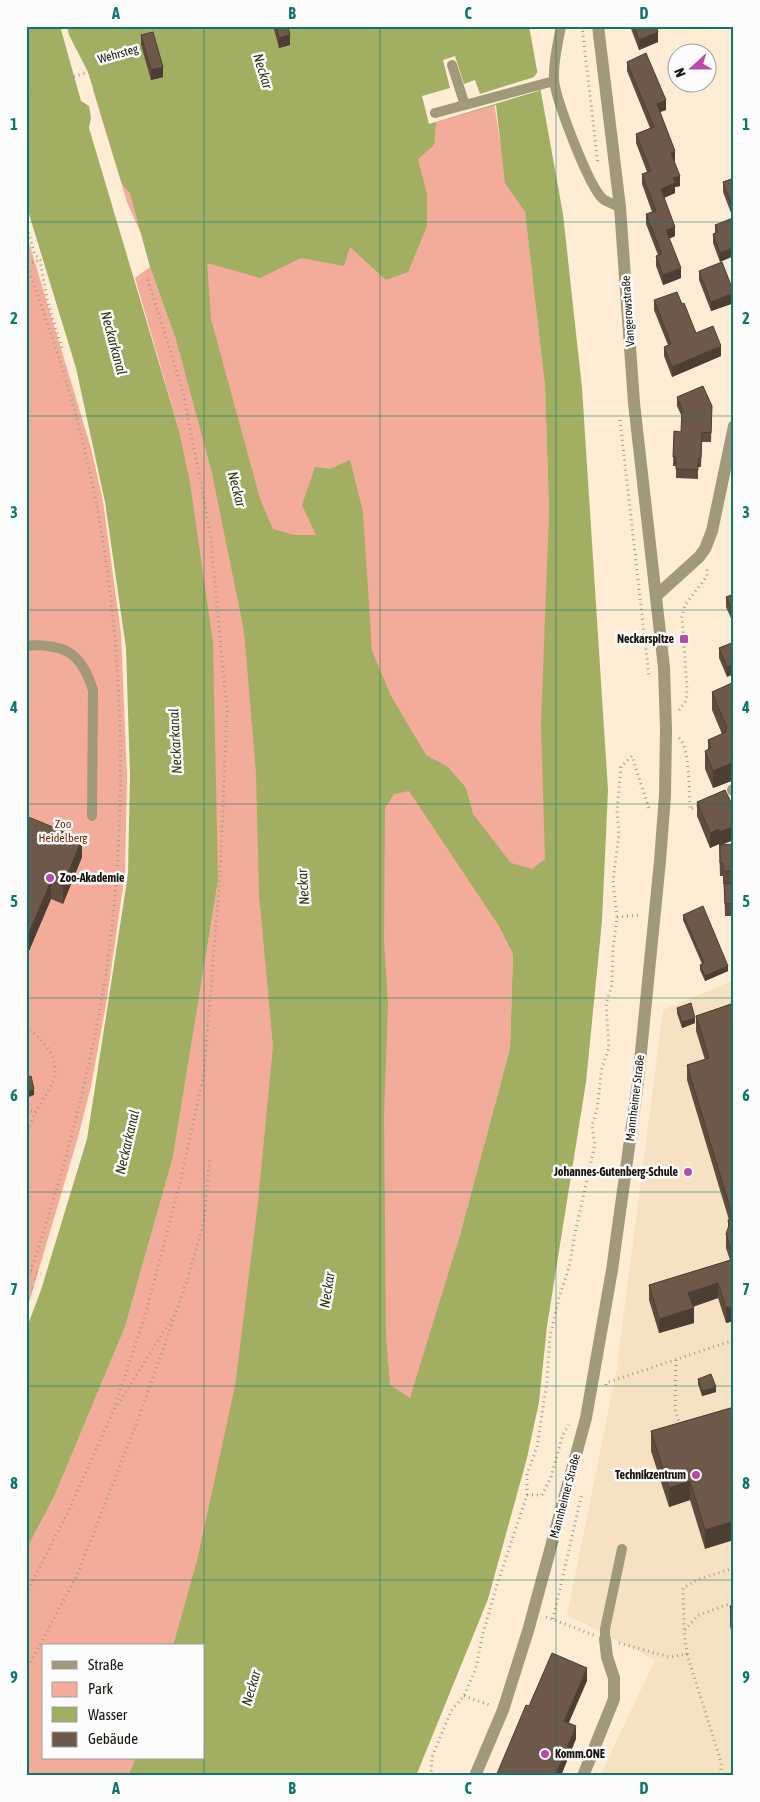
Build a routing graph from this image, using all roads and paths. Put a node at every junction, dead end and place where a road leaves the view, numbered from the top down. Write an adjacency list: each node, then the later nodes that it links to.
1 (244, 26): 7 (path, Wehrsteg)
2 (561, 26): 6 (lane)
3 (582, 26): 10 (path)
4 (598, 26): 11 (street, Vangerowstraße)
5 (452, 65): 8 (lane)
6 (554, 81): 8 (lane); 11 (lane)
7 (26, 91)
8 (465, 105): 9 (lane)
9 (435, 113)
10 (599, 170)
11 (620, 207): 20 (street, Vangerowstraße)
12 (26, 223): 13 (path)
13 (40, 260): 14 (path); 16 (path)
14 (27, 264)
15 (147, 277): 44 (path)
16 (62, 349)
17 (620, 415): 22 (path)
18 (734, 426): 19 (street)
19 (705, 549): 20 (street); 23 (path)
20 (656, 596): 23 (street, Mannheimer Straße)
21 (26, 646): 26 (lane)
22 (649, 681)
23 (666, 729): 24 (path); 60 (street, Mannheimer Straße)
24 (707, 801)
25 (652, 806): 27 (path)
26 (92, 816)
27 (617, 917): 28 (path); 48 (path)
28 (641, 925)
29 (26, 1027): 31 (path)
30 (26, 1110): 31 (path)
31 (36, 1112): 32 (path)
32 (26, 1135)
33 (210, 1157): 40 (path)
34 (31, 1271): 35 (path)
35 (41, 1274)
36 (34, 1279): 37 (path)
37 (39, 1280)
38 (32, 1288): 39 (path)
39 (36, 1289)
40 (177, 1311): 44 (path); 56 (path)
41 (734, 1340): 42 (path)
42 (676, 1360): 43 (path); 45 (path)
43 (604, 1392)
44 (112, 1414): 51 (path)
45 (682, 1433)
46 (570, 1435): 48 (path)
47 (584, 1484): 53 (path)
48 (527, 1495): 57 (path)
49 (622, 1549): 54 (lane)
50 (734, 1568): 52 (path)
51 (26, 1594)
52 (734, 1602)
53 (553, 1620)
54 (605, 1640): 61 (street)
55 (687, 1654): 62 (path)
56 (26, 1671)
57 (464, 1696): 58 (path); 59 (path)
58 (486, 1713)
59 (429, 1776)
60 (475, 1776)
61 (583, 1776)
62 (721, 1776)

